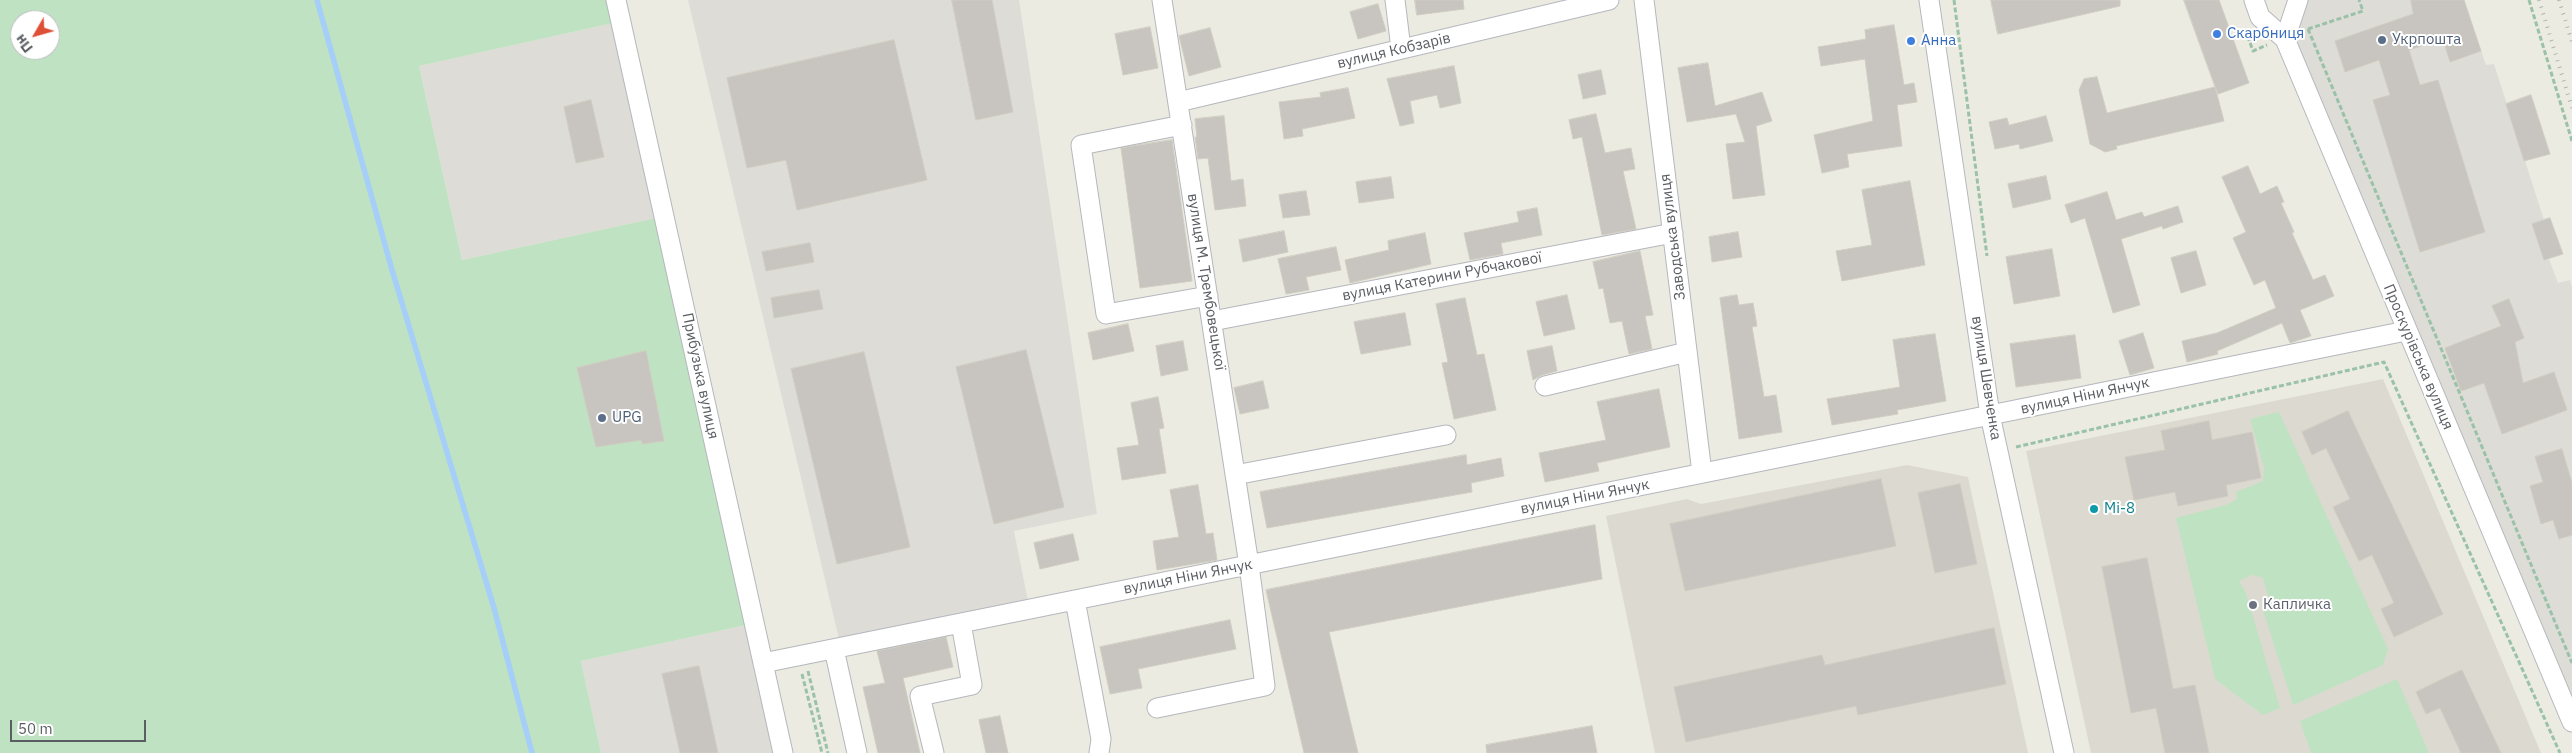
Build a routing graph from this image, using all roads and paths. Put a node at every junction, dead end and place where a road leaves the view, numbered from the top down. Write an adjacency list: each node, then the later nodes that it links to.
1 (616, 0): 34 (street, Прибузька вулиця)
2 (1162, 0): 14 (street, вулиця М. Трембовецької)
3 (1395, 0): 13 (street)
4 (1609, 0): 13 (street, вулиця Кобзарів)
5 (1644, 0): 17 (street, Заводська вулиця)
6 (1929, 0): 24 (street, вулиця Шевченка)
7 (1954, 0): 18 (path)
8 (2254, 0): 12 (street, Проскурівська вулиця)
9 (2298, 0): 12 (street)
10 (2359, 0): 35 (path)
11 (2529, 0): 16 (path)
12 (2285, 38): 21 (street, Проскурівська вулиця)
13 (1401, 49): 14 (street, вулиця Кобзарів)
14 (1178, 102): 15 (street, вулиця М. Трембовецької)
15 (1182, 125): 19 (street, вулиця М. Трембовецької); 19 (street)
16 (2572, 142)
17 (1672, 233): 20 (street, вулиця Катерини Рубчакової); 22 (street, Заводська вулиця)
18 (1988, 265)
19 (1208, 296): 20 (street, вулиця М. Трембовецької)
20 (1212, 321): 28 (street, вулиця М. Трембовецької)
21 (2406, 331): 24 (street, вулиця Ніни Янчук); 37 (street, Проскурівська вулиця)
22 (1687, 352): 23 (street); 27 (street, Заводська вулиця)
23 (1545, 386)
24 (1990, 415): 26 (street, вулиця Шевченка); 27 (street, вулиця Ніни Янчук)
25 (1446, 435): 28 (street)
26 (2001, 464): 43 (street, вулиця Шевченка); 44 (path)
27 (1702, 474): 29 (street, вулиця Ніни Янчук)
28 (1235, 476): 29 (street, вулиця М. Трембовецької)
29 (1249, 565): 30 (street, вулиця Ніни Янчук); 36 (street, вулиця М. Трембовецької)
30 (1075, 600): 31 (street, вулиця Ніни Янчук); 42 (street)
31 (961, 623): 32 (street, вулиця Ніни Янчук); 41 (street)
32 (834, 649): 33 (street, вулиця Ніни Янчук); 40 (street)
33 (804, 655): 34 (street, вулиця Ніни Янчук); 39 (path)
34 (763, 663): 38 (street, Прибузька вулиця)
35 (2572, 664)
36 (1157, 708)
37 (2572, 722)
38 (783, 753)
39 (828, 753)
40 (857, 753)
41 (934, 753)
42 (1099, 753)
43 (2064, 753)
44 (2560, 753)

